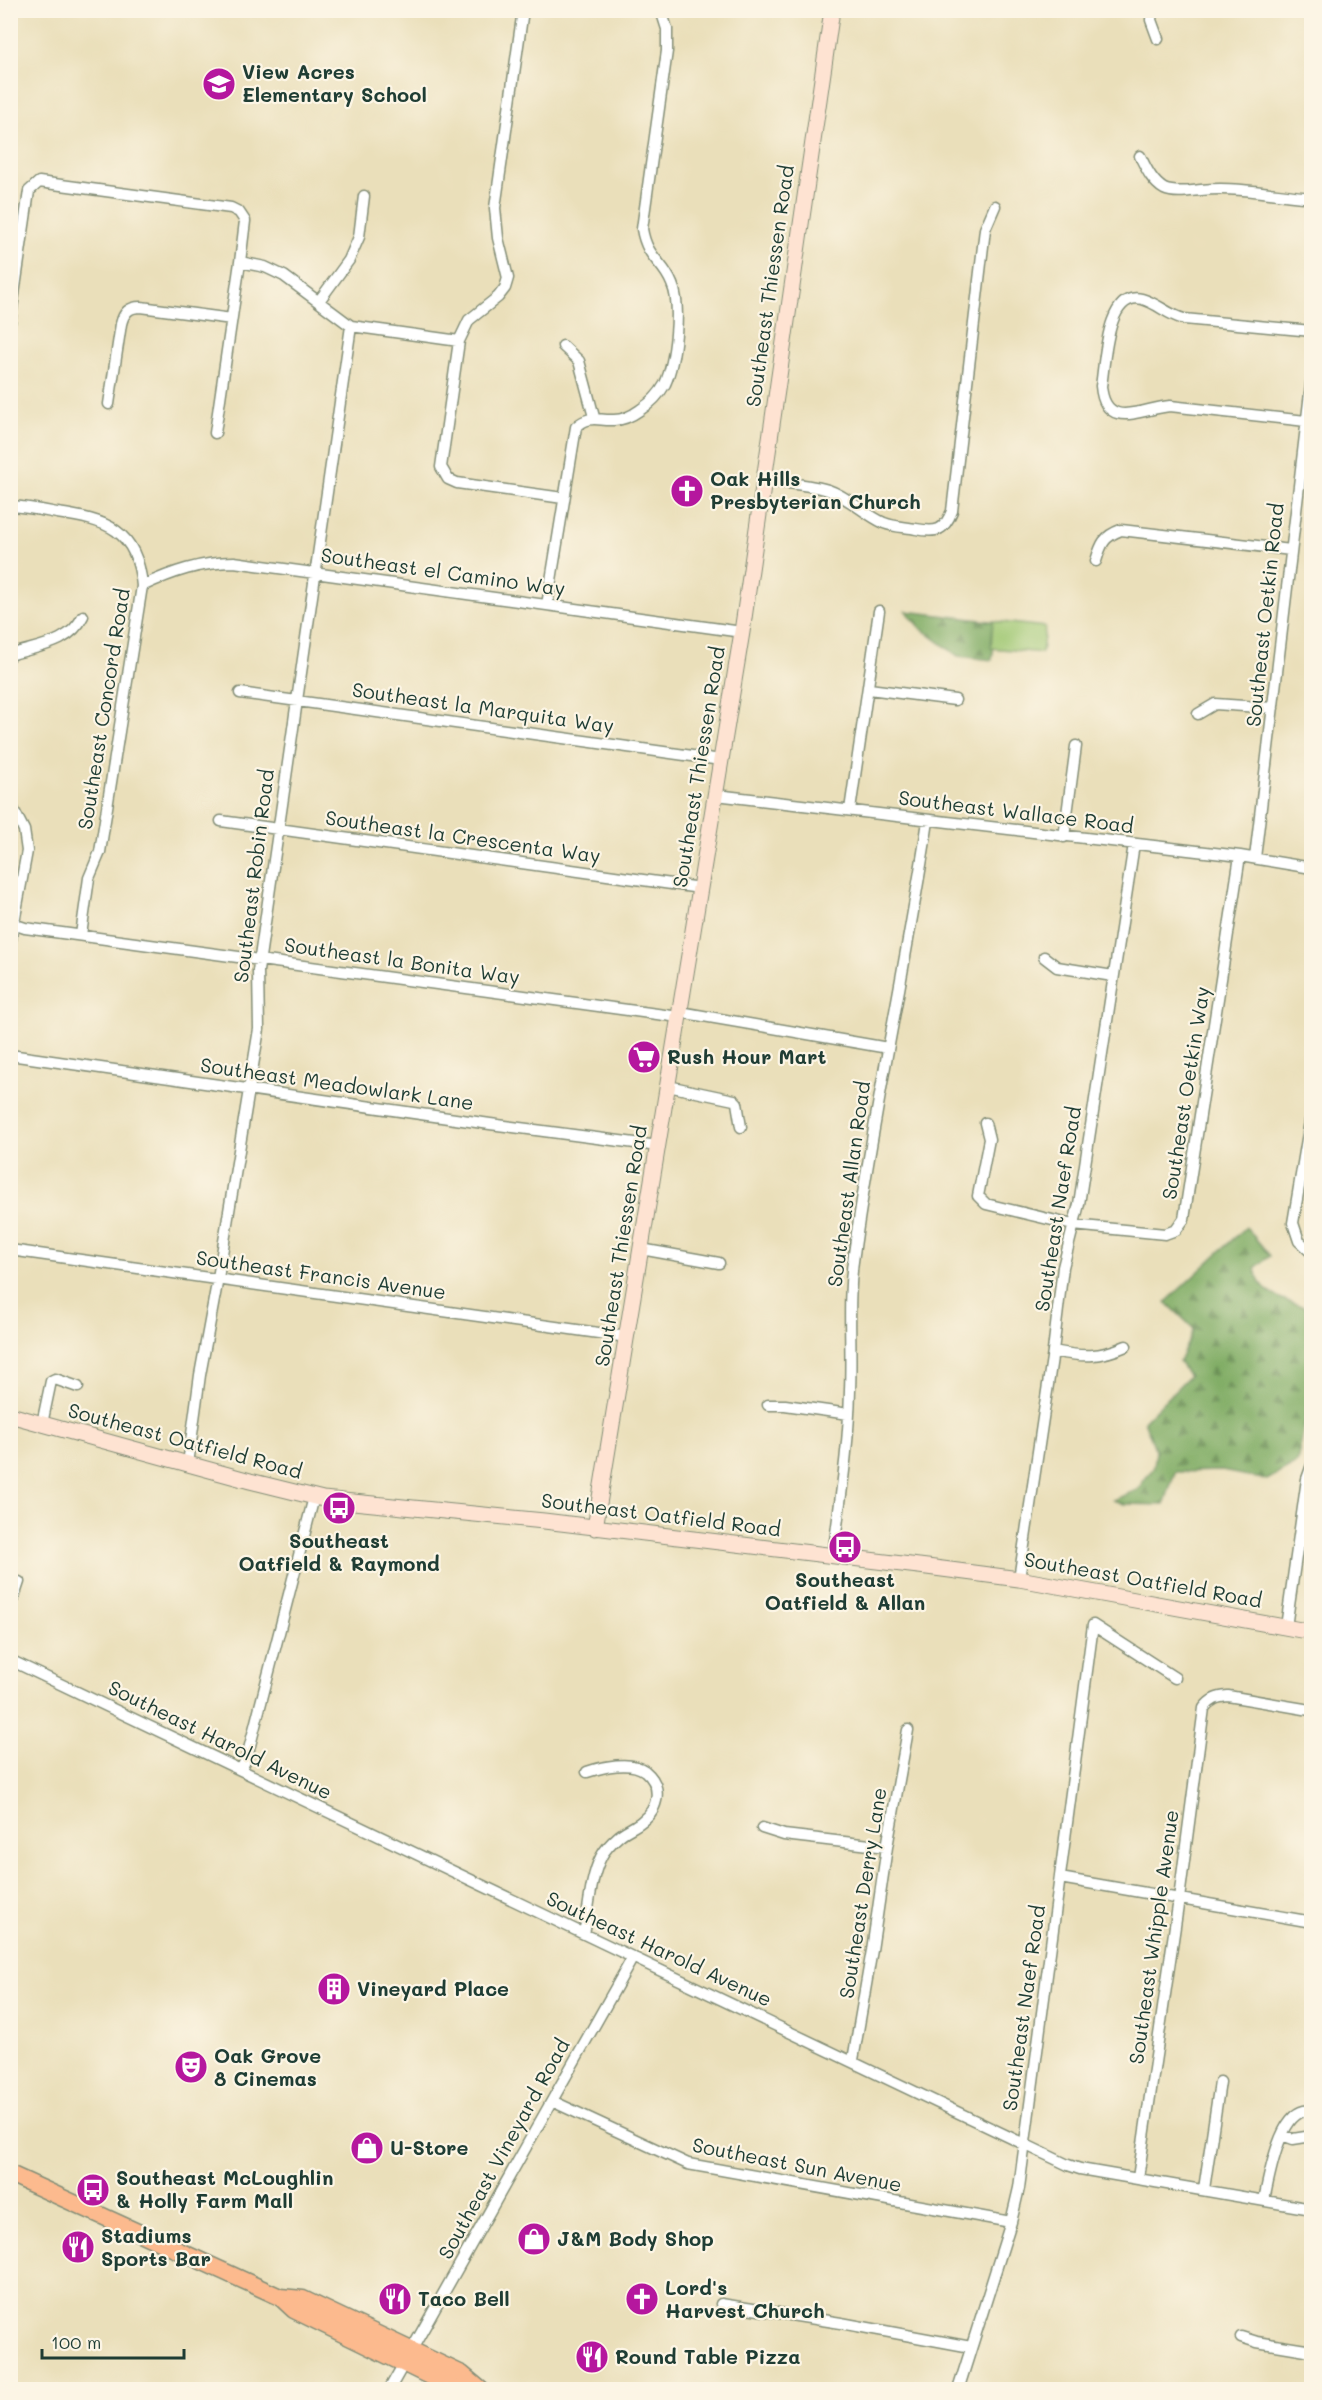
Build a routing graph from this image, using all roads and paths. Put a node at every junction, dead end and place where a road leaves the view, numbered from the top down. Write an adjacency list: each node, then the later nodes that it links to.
1 (523, 10): 16 (street)
2 (661, 10): 20 (street)
3 (832, 10): 25 (main road, Southeast Thiessen Road)
4 (1152, 10): 5 (street)
5 (1158, 39)
6 (1140, 156): 8 (street)
7 (364, 196): 11 (street)
8 (1311, 198)
9 (995, 207): 25 (street)
10 (240, 262): 11 (street); 12 (street); 13 (street)
11 (319, 301): 14 (street)
12 (231, 319): 19 (street); 22 (street)
13 (10, 322)
14 (351, 326): 16 (street); 30 (street, Southeast Robin Road)
15 (1311, 331): 21 (street)
16 (459, 341): 26 (street)
17 (563, 346): 20 (street)
18 (1311, 376): 21 (street, Southeast Oetkin Road)
19 (110, 404)
20 (594, 417): 26 (street)
21 (1305, 421): 23 (street, Southeast Oetkin Road)
22 (215, 433)
23 (1300, 467): 24 (street); 28 (street, Southeast Oetkin Road)
24 (1311, 470)
25 (763, 481): 35 (main road, Southeast Thiessen Road)
26 (563, 498): 32 (street)
27 (10, 506): 31 (street, Southeast Concord Road)
28 (1291, 550): 29 (street); 41 (street, Southeast Oetkin Road)
29 (1096, 561)
30 (316, 573): 31 (street, Southeast el Camino Way); 32 (street, Southeast el Camino Way); 39 (street, Southeast Robin Road)
31 (142, 586): 58 (street, Southeast Concord Road)
32 (547, 605): 35 (street, Southeast el Camino Way)
33 (879, 611): 37 (street)
34 (83, 616): 36 (street)
35 (742, 632): 44 (main road, Southeast Thiessen Road)
36 (10, 655)
37 (869, 689): 40 (street); 47 (street)
38 (240, 693): 39 (street, Southeast la Marquita Way)
39 (296, 699): 44 (street, Southeast la Marquita Way); 50 (street, Southeast Robin Road)
40 (955, 700)
41 (1273, 708): 42 (street); 54 (street, Southeast Oetkin Road)
42 (1198, 714)
43 (1076, 746): 51 (street)
44 (721, 760): 45 (main road, Southeast Thiessen Road)
45 (716, 795): 47 (street, Southeast Wallace Road); 56 (main road, Southeast Thiessen Road)
46 (10, 803): 57 (street)
47 (850, 810): 49 (street, Southeast Wallace Road)
48 (221, 821): 50 (street, Southeast la Crescenta Way)
49 (928, 821): 51 (street, Southeast Wallace Road); 64 (street, Southeast Allan Road)
50 (279, 830): 56 (street, Southeast la Crescenta Way); 61 (street, Southeast Robin Road)
51 (1064, 837): 52 (street, Southeast Wallace Road)
52 (1134, 844): 53 (street, Southeast Wallace Road); 62 (street, Southeast Naef Road)
53 (1240, 856): 54 (street, Southeast Wallace Road); 72 (street, Southeast Oetkin Way)
54 (1255, 858): 55 (street, Southeast Wallace Road)
55 (1311, 868)
56 (700, 888): 63 (main road, Southeast Thiessen Road)
57 (12, 924): 58 (street, Southeast la Bonita Way); 59 (street)
58 (81, 935): 61 (street, Southeast la Bonita Way)
59 (10, 944)
60 (1044, 957): 62 (street)
61 (260, 959): 63 (street, Southeast la Bonita Way); 67 (street, Southeast Robin Road)
62 (1113, 976): 72 (street, Southeast Naef Road)
63 (680, 1015): 64 (street, Southeast la Bonita Way); 66 (main road, Southeast Thiessen Road)
64 (888, 1048): 83 (street, Southeast Allan Road)
65 (10, 1055): 67 (street, Southeast Meadowlark Lane)
66 (668, 1086): 70 (street); 71 (main road, Southeast Thiessen Road)
67 (249, 1090): 71 (street, Southeast Meadowlark Lane); 77 (street, Southeast Robin Road)
68 (1311, 1108): 75 (street)
69 (985, 1124): 72 (street, Southeast Oetkin Way)
70 (741, 1127)
71 (658, 1146): 73 (main road, Southeast Thiessen Road)
72 (1073, 1225): 80 (street, Southeast Naef Road)
73 (641, 1249): 76 (street); 78 (main road, Southeast Thiessen Road)
74 (10, 1250): 77 (street, Southeast Francis Avenue)
75 (1311, 1252)
76 (719, 1263)
77 (218, 1278): 78 (street, Southeast Francis Avenue); 86 (street, Southeast Robin Road)
78 (627, 1336): 89 (main road, Southeast Thiessen Road)
79 (1126, 1346): 80 (street)
80 (1053, 1351): 93 (street, Southeast Naef Road)
81 (78, 1387): 85 (street)
82 (768, 1405): 83 (street)
83 (849, 1414): 92 (street, Southeast Allan Road)
84 (10, 1415): 85 (main road, Southeast Oatfield Road)
85 (42, 1424): 86 (main road, Southeast Oatfield Road)
86 (188, 1464): 88 (main road, Southeast Oatfield Road)
87 (1311, 1465): 90 (street)
88 (314, 1497): 89 (main road, Southeast Oatfield Road); 102 (street)
89 (596, 1528): 92 (main road, Southeast Oatfield Road)
90 (1299, 1542): 91 (street); 96 (street)
91 (1311, 1544)
92 (833, 1556): 93 (main road, Southeast Oatfield Road)
93 (1019, 1579): 96 (main road, Southeast Oatfield Road)
94 (19, 1582): 95 (street)
95 (10, 1609)
96 (1286, 1627): 97 (main road, Southeast Oatfield Road)
97 (1311, 1632)
98 (10, 1660): 102 (street, Southeast Harold Avenue)
99 (1175, 1678): 106 (street, Southeast Naef Road)
100 (1310, 1710): 107 (street, Southeast Whipple Avenue)
101 (908, 1730): 105 (street, Southeast Derry Lane)
102 (241, 1770): 109 (street, Southeast Harold Avenue)
103 (587, 1772): 109 (street)
104 (762, 1828): 105 (street)
105 (887, 1847): 111 (street, Southeast Derry Lane)
106 (1060, 1878): 107 (street); 117 (street, Southeast Naef Road)
107 (1179, 1899): 108 (street); 119 (street, Southeast Whipple Avenue)
108 (1311, 1922)
109 (584, 1934): 110 (street, Southeast Harold Avenue)
110 (633, 1957): 111 (street, Southeast Harold Avenue); 113 (street, Southeast Vineyard Road)
111 (853, 2061): 117 (street, Southeast Harold Avenue)
112 (1220, 2082): 120 (street)
113 (552, 2101): 123 (street, Southeast Sun Avenue); 128 (street, Southeast Vineyard Road)
114 (1311, 2111): 115 (street)
115 (1282, 2135): 116 (street); 121 (street)
116 (1311, 2136)
117 (1024, 2145): 119 (street, Southeast Harold Avenue); 123 (street, Southeast Naef Road)
118 (10, 2174): 128 (main road)
119 (1138, 2178): 120 (street, Southeast Harold Avenue)
120 (1203, 2189): 121 (street, Southeast Harold Avenue)
121 (1264, 2200): 122 (street, Southeast Harold Avenue)
122 (1311, 2209)
123 (1011, 2222): 126 (street, Southeast Naef Road)
124 (721, 2304): 126 (street)
125 (1241, 2337): 127 (street)
126 (971, 2347): 131 (street, Southeast Naef Road)
127 (1311, 2351)
128 (408, 2357): 129 (main road); 130 (street, Southeast Vineyard Road)
129 (480, 2389)
130 (389, 2390)
131 (958, 2390)

